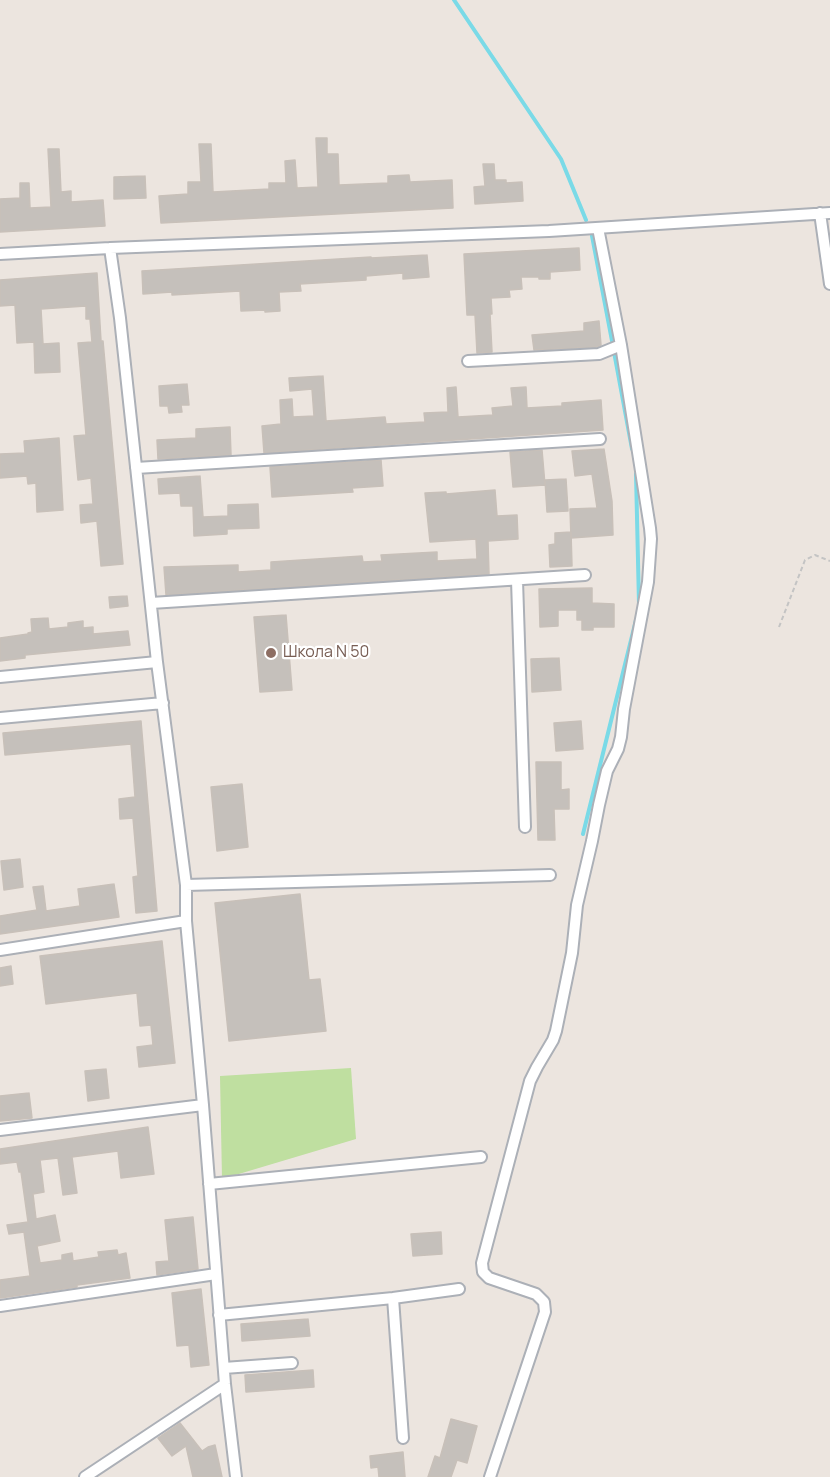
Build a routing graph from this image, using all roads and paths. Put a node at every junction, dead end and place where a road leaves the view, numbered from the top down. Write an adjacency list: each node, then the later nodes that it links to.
1 (825, 213): 2 (street); 5 (street)
2 (598, 228): 3 (street); 6 (street)
3 (110, 248): 4 (street); 9 (street)
4 (0, 254)
5 (830, 284)
6 (621, 345): 7 (street); 39 (street)
7 (468, 361)
8 (600, 439): 9 (street)
9 (136, 468): 13 (street)
10 (830, 561): 14 (path)
11 (585, 575): 12 (street)
12 (517, 580): 13 (street); 19 (street)
13 (151, 603): 15 (street)
14 (779, 627)
15 (157, 662): 16 (street); 17 (street)
16 (0, 676)
17 (163, 703): 18 (street); 21 (street)
18 (0, 718)
19 (525, 827)
20 (550, 875): 21 (street)
21 (186, 885): 22 (street)
22 (186, 921): 23 (street); 24 (street)
23 (0, 950)
24 (203, 1105): 25 (street); 27 (street)
25 (0, 1130)
26 (481, 1157): 27 (street)
27 (209, 1184): 28 (street)
28 (216, 1274): 31 (street); 32 (street)
29 (459, 1289): 30 (street)
30 (393, 1298): 32 (street); 36 (street)
31 (0, 1306)
32 (219, 1315): 34 (street)
33 (292, 1363): 34 (street)
34 (224, 1368): 35 (street)
35 (225, 1384): 37 (street); 38 (street)
36 (404, 1438)
37 (85, 1477)
38 (236, 1477)
39 (490, 1477)

